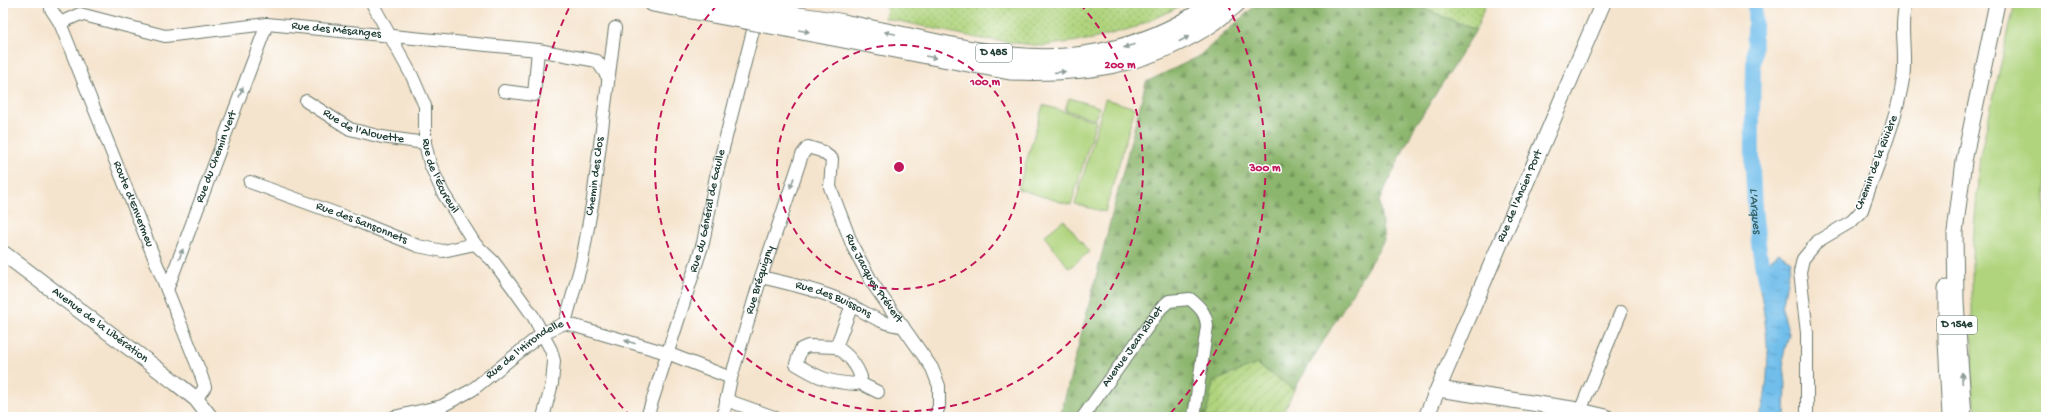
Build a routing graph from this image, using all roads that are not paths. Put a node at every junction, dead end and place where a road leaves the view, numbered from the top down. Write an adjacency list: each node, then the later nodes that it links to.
1 (372, 3): 14 (street, Rue de l'Écureuil)
2 (653, 3): 10 (highway, D 485)
3 (720, 3): 10 (highway, D 485)
4 (1213, 3): 10 (highway, D 485, one-way to 10)
5 (1237, 3): 10 (highway, D 485, one-way to 5)
6 (1603, 3): 36 (main road, Rue de l'Ancien Port)
7 (1906, 3): 53 (street, Chemin de la Rivière)
8 (1997, 3): 21 (main road, D 154e)
9 (51, 9): 11 (street, Route d'Envermeu)
10 (757, 13): 33 (street, Rue du Général de Gaulle)
11 (60, 23): 12 (street, Rue des Mésanges); 26 (street, Route d'Envermeu)
12 (267, 24): 14 (street, Rue des Mésanges); 26 (street, Rue du Chemin Vert, one-way to 12)
13 (615, 28): 16 (street, Chemin des Clos)
14 (390, 36): 15 (street, Rue des Mésanges); 19 (street, Rue de l'Écureuil)
15 (538, 50): 16 (street, Rue des Mésanges); 17 (street)
16 (608, 77): 29 (street, Chemin des Clos)
17 (504, 91)
18 (306, 101): 19 (street, Rue de l'Alouette)
19 (425, 143): 23 (street, Rue de l'Écureuil)
20 (808, 148): 25 (street, Rue Bréquigny, one-way to 25); 30 (street, Rue Jacques Prévert)
21 (1964, 161): 41 (main road, D 154e, one-way to 21); 54 (main road, D 154e)
22 (250, 182): 23 (street, Rue des Sansonnets)
23 (475, 244): 31 (street, Rue de l'Écureuil)
24 (3, 253): 38 (main road, Avenue de la Libération)
25 (761, 277): 27 (street, Rue des Buissons); 34 (street, Rue Bréquigny)
26 (167, 290): 38 (street, Route d'Envermeu)
27 (852, 305): 30 (street, Rue des Buissons); 32 (street)
28 (1621, 312): 40 (street)
29 (565, 323): 31 (street, Rue de l'Hirondelle); 33 (street, Rue de l'Hirondelle, one-way to 29)
30 (903, 326): 48 (street, Rue Jacques Prévert)
31 (543, 333): 43 (street, Rue de l'Hirondelle); 44 (street, Rue de l'Écureuil)
32 (836, 347): 35 (street); 35 (street)
33 (667, 353): 34 (street, Rue de l'Hirondelle); 45 (street, Rue du Général de Gaulle)
34 (731, 378): 39 (street, Rue Bréquigny)
35 (858, 382): 37 (street)
36 (1438, 389): 40 (main road); 51 (main road, Rue de l'Ancien Port)
37 (878, 392)
38 (196, 399): 42 (main road, Avenue de la Libération)
39 (726, 400): 46 (street, Rue Bréquigny); 47 (street)
40 (1580, 411): 52 (main road)
41 (1965, 414)
42 (210, 417)
43 (394, 417)
44 (542, 417)
45 (647, 417)
46 (723, 417)
47 (774, 417)
48 (935, 417)
49 (1083, 417): 50 (street, Avenue Jean Riblet)
50 (1194, 417)
51 (1426, 417)
52 (1606, 417)
53 (1807, 417)
54 (1950, 417)

